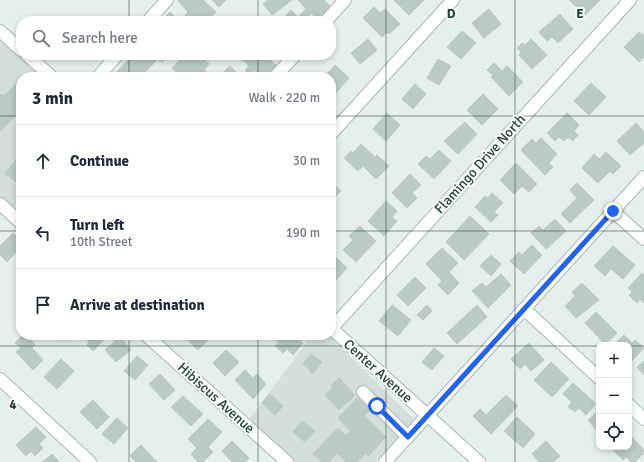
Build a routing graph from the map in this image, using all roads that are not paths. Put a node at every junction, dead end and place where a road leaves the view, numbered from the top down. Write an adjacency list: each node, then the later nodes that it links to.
1 (167, 0): 5 (street)
2 (345, 0): 6 (street)
3 (453, 0): 15 (street)
4 (630, 0): 22 (street, Flamingo Drive North)
5 (153, 16)
6 (331, 16)
7 (0, 31): 8 (street)
8 (16, 45)
9 (33, 60): 12 (street)
10 (113, 60): 13 (street)
11 (290, 60): 14 (street)
12 (46, 72)
13 (102, 72)
14 (280, 72)
15 (336, 129)
16 (644, 177): 18 (street)
17 (0, 204): 19 (street)
18 (613, 211): 20 (street); 21 (street)
19 (16, 218)
20 (644, 239)
21 (524, 309): 25 (street); 29 (street)
22 (336, 323)
23 (336, 333): 29 (street, Center Avenue)
24 (152, 340): 33 (street, Hibiscus Avenue)
25 (596, 375)
26 (0, 379): 32 (street)
27 (363, 392): 31 (street)
28 (632, 408): 30 (street)
29 (428, 415): 31 (street); 35 (street, Center Avenue)
30 (644, 419)
31 (408, 437): 34 (street)
32 (90, 462)
33 (287, 462)
34 (385, 462)
35 (479, 462)

